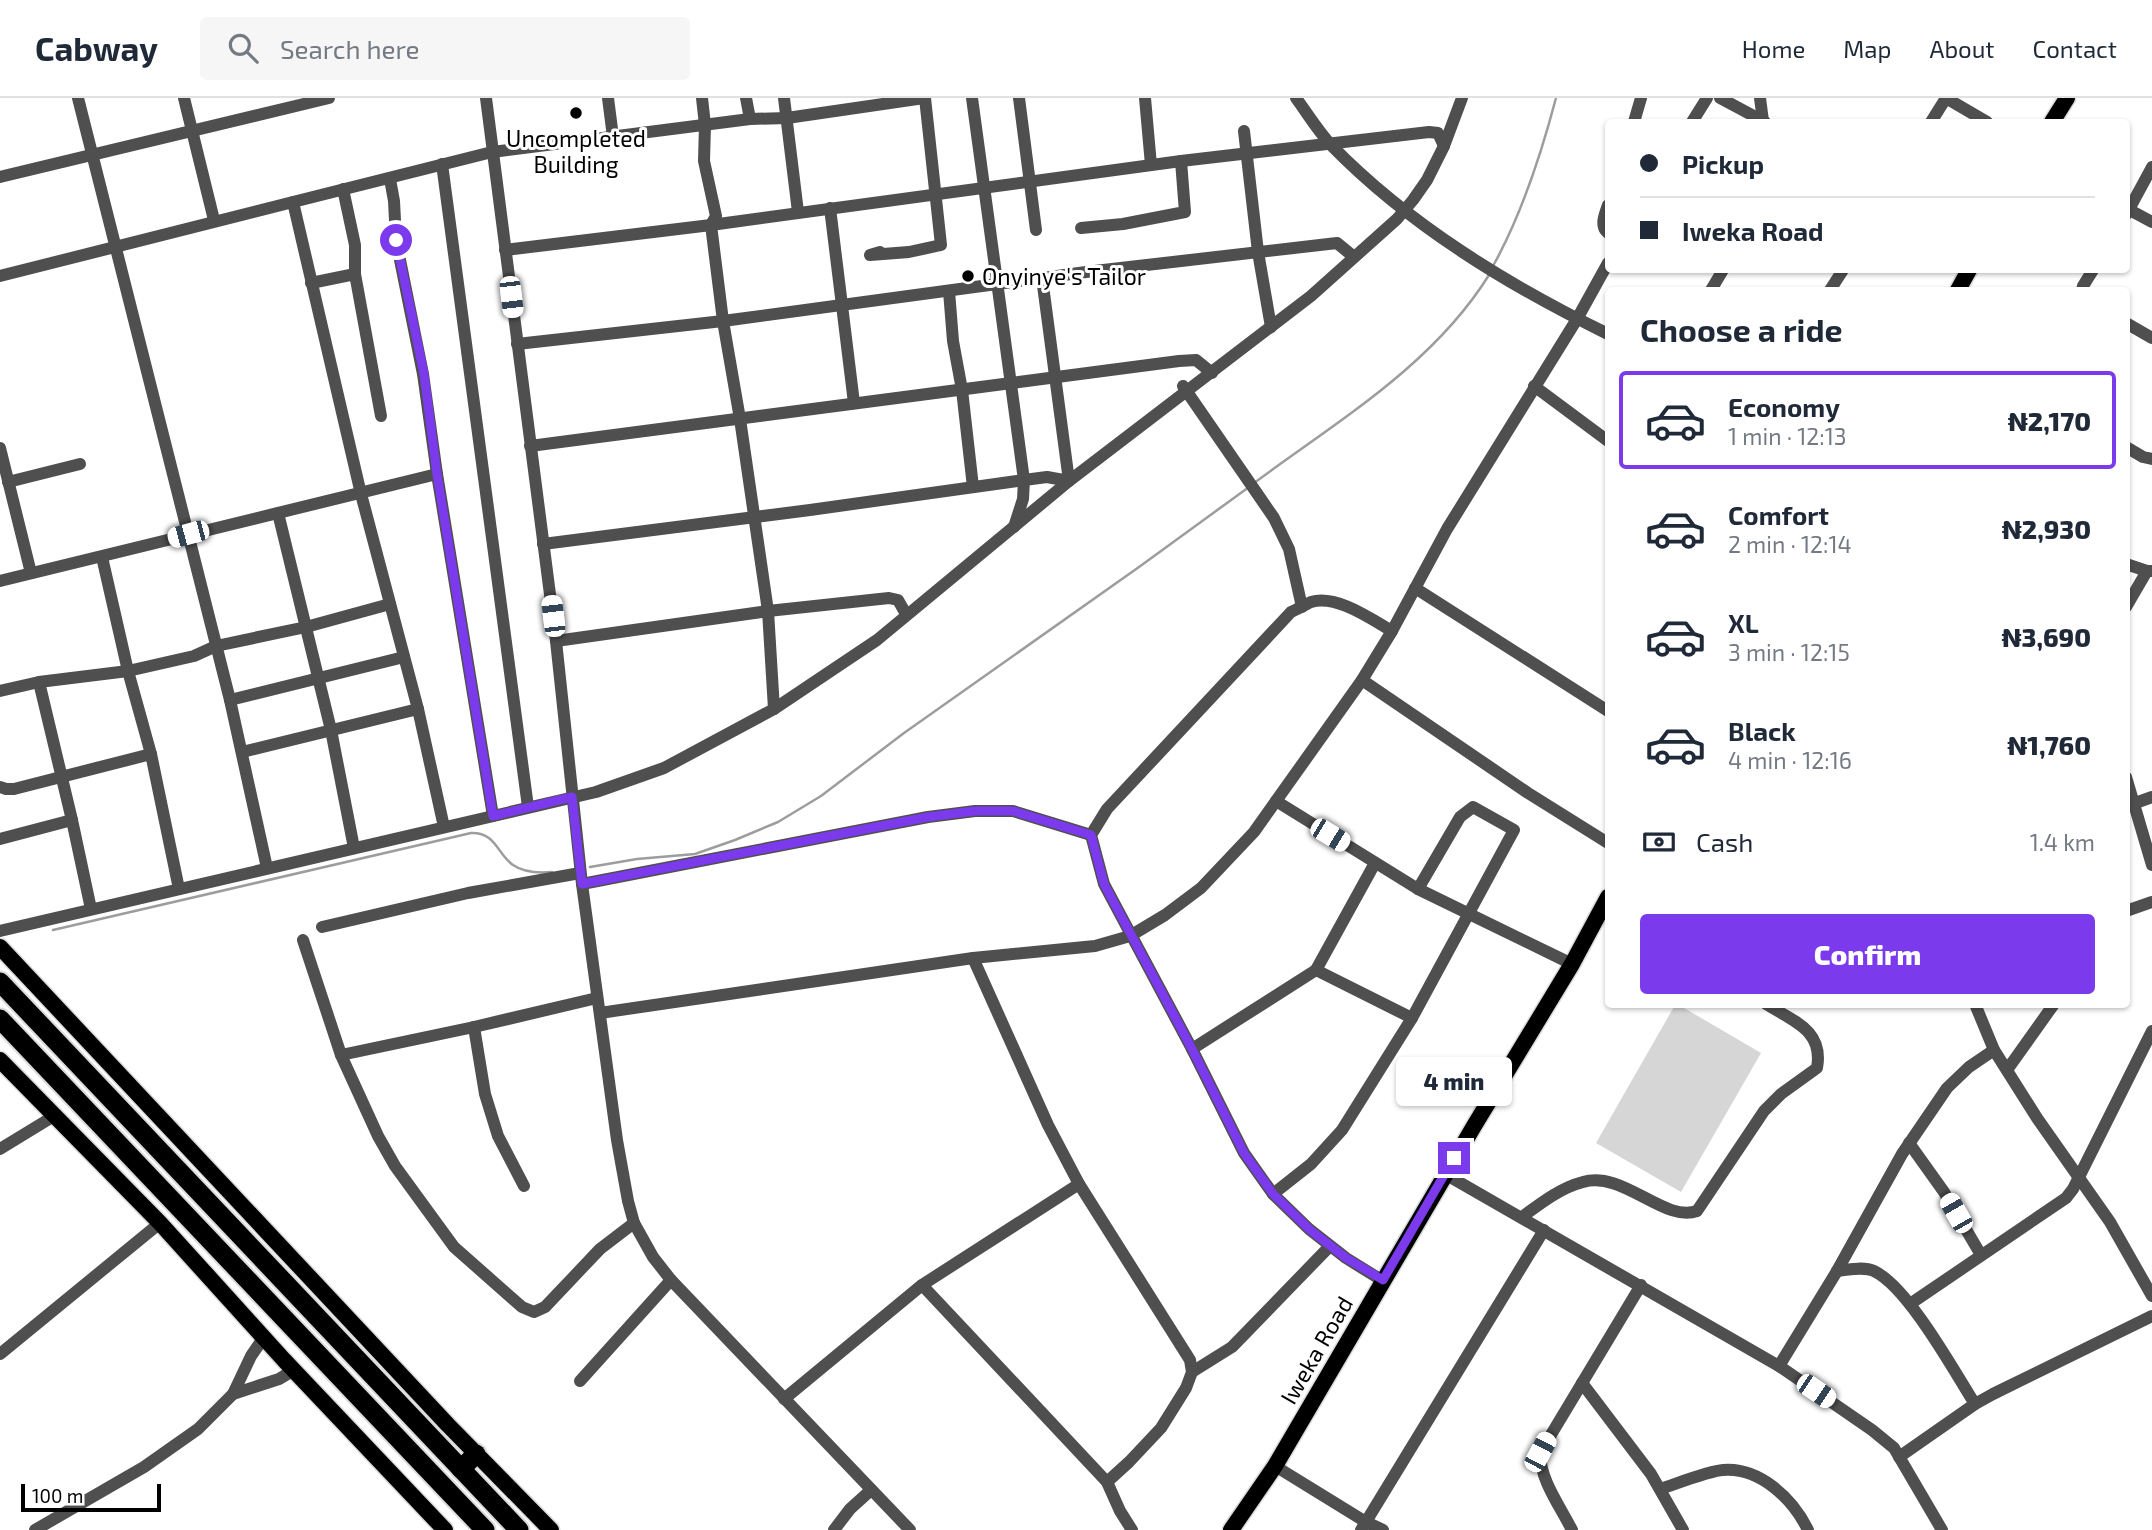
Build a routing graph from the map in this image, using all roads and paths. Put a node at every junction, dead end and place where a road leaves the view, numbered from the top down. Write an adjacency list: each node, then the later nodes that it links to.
1 (78, 98): 38 (street)
2 (184, 98): 31 (street)
3 (329, 98): 31 (street)
4 (486, 98): 36 (street)
5 (607, 98): 33 (street)
6 (702, 98): 30 (street)
7 (746, 98): 22 (street)
8 (784, 98): 21 (street)
9 (924, 98): 21 (street); 48 (street)
10 (972, 98): 46 (street)
11 (1018, 98): 45 (street)
12 (1145, 98): 41 (street)
13 (1296, 98): 34 (street)
14 (1462, 98): 35 (street)
15 (1641, 98): 23 (street)
16 (1707, 98): 24 (street)
17 (1720, 98): 25 (street)
18 (1760, 98): 26 (street)
19 (1946, 98): 27 (street); 28 (street)
20 (2067, 98): 29 (main road)
21 (787, 118): 22 (street); 53 (street)
22 (750, 119): 30 (street)
23 (1635, 119)
24 (1694, 119)
25 (1758, 119)
26 (1764, 119)
27 (1933, 119)
28 (1982, 119)
29 (2054, 119)
30 (705, 125): 33 (street); 57 (street)
31 (192, 131): 38 (street); 55 (street)
32 (1244, 131): 37 (street)
33 (613, 137): 36 (street)
34 (1330, 143): 35 (street); 37 (street); 52 (street)
35 (1444, 146): 52 (street)
36 (492, 152): 40 (street); 61 (street)
37 (1248, 153): 39 (street); 63 (street)
38 (91, 155): 43 (street); 60 (street)
39 (1181, 161): 41 (street); 58 (street)
40 (442, 164): 44 (street); 140 (street)
41 (1151, 166): 45 (street)
42 (2152, 167): 50 (street)
43 (0, 177)
44 (390, 179): 47 (street); 95 (street)
45 (1028, 182): 46 (street); 59 (street)
46 (984, 187): 48 (street); 70 (street)
47 (343, 189): 49 (street); 66 (street)
48 (936, 194): 51 (street); 62 (street)
49 (293, 202): 55 (street); 69 (street)
50 (2130, 206)
51 (830, 208): 53 (street); 72 (street)
52 (1404, 210): 64 (street); 73 (street)
53 (798, 212): 57 (street)
54 (2130, 212): 56 (street)
55 (214, 220): 60 (street)
56 (2152, 222)
57 (711, 225): 61 (street); 74 (street)
58 (1081, 228)
59 (1035, 230)
60 (115, 246): 67 (street); 104 (street)
61 (505, 250): 79 (street)
62 (880, 252)
63 (1258, 252): 64 (street); 68 (street); 76 (street)
64 (1354, 257): 76 (street)
65 (1605, 268): 73 (street)
66 (355, 274): 69 (street); 87 (street)
67 (0, 276)
68 (1042, 278): 70 (street); 81 (street)
69 (311, 283): 100 (street)
70 (996, 285): 71 (street); 82 (street)
71 (949, 291): 72 (street); 85 (street)
72 (840, 305): 74 (street); 86 (street)
73 (1577, 318): 77 (street); 83 (street)
74 (723, 321): 79 (street); 88 (street)
75 (2130, 325): 78 (street)
76 (1271, 327): 80 (street)
77 (1605, 332)
78 (2152, 338)
79 (517, 344): 90 (street)
80 (1212, 373): 81 (street); 84 (street)
81 (1055, 378): 82 (street); 97 (street)
82 (1009, 384): 85 (street); 96 (street)
83 (1534, 386): 89 (street); 111 (street)
84 (1185, 389): 97 (street); 114 (street)
85 (962, 390): 86 (street); 99 (street)
86 (854, 403): 88 (street)
87 (381, 416)
88 (740, 419): 90 (street); 102 (street)
89 (1605, 439)
90 (530, 446): 105 (street)
91 (0, 448): 98 (street)
92 (2130, 449): 93 (street)
93 (2152, 459)
94 (80, 464): 98 (street)
95 (437, 474): 100 (street); 141 (street)
96 (1024, 480): 97 (street); 99 (street); 103 (street)
97 (1069, 481): 103 (street)
98 (8, 482): 109 (street)
99 (974, 487): 102 (street)
100 (361, 494): 101 (street); 113 (street)
101 (278, 513): 104 (street); 117 (street)
102 (755, 516): 105 (street); 115 (street)
103 (1014, 528): 116 (street)
104 (188, 534): 106 (street); 120 (street)
105 (543, 544): 119 (street)
106 (102, 557): 109 (street); 122 (street)
107 (2130, 565): 108 (street)
108 (2149, 571): 112 (street)
109 (31, 573): 110 (street)
110 (0, 581)
111 (1415, 588): 118 (street); 130 (street)
112 (2130, 601)
113 (390, 604): 117 (street); 121 (street)
114 (1302, 607): 118 (street); 144 (street)
115 (768, 611): 116 (street); 119 (street); 129 (street)
116 (906, 614): 129 (street)
117 (306, 627): 120 (street); 123 (street)
118 (1392, 631): 124 (street)
119 (556, 641): 136 (street)
120 (216, 646): 122 (street); 127 (street)
121 (404, 657): 123 (street); 128 (street)
122 (128, 671): 125 (street); 133 (street)
123 (318, 677): 127 (street); 131 (street)
124 (1362, 680): 138 (street); 146 (street)
125 (39, 682): 126 (street); 134 (street)
126 (0, 691)
127 (230, 700): 132 (street)
128 (418, 709): 131 (street); 143 (street)
129 (774, 709): 136 (street)
130 (1605, 709)
131 (331, 730): 132 (street); 147 (street)
132 (242, 752): 150 (street)
133 (151, 754): 134 (street); 153 (street)
134 (62, 777): 135 (street); 142 (street)
135 (0, 787)
136 (572, 797): 140 (street); 151 (street)
137 (2152, 797): 139 (street)
138 (1276, 801): 148 (street); 161 (street)
139 (2130, 805): 149 (street)
140 (528, 807): 141 (street)
141 (493, 816): 143 (street)
142 (72, 820): 145 (street); 156 (street)
143 (444, 827): 147 (street)
144 (1091, 835): 151 (street); 161 (street)
145 (0, 839)
146 (1605, 841)
147 (354, 848): 150 (street)
148 (1375, 863): 152 (street); 166 (street)
149 (2152, 865)
150 (267, 868): 153 (street)
151 (581, 878): 159 (street); 168 (street)
152 (1418, 888): 158 (street); 158 (street)
153 (179, 889): 156 (street)
154 (2152, 902): 157 (street)
155 (1605, 903): 165 (main road, Iweka Road)
156 (91, 909): 160 (street)
157 (2130, 910)
158 (1469, 912): 165 (street); 173 (street)
159 (322, 927)
160 (0, 931)
161 (1130, 936): 164 (street); 177 (street)
162 (303, 940): 179 (street)
163 (0, 947): 214 (main road)
164 (973, 958): 172 (street); 187 (street)
165 (1572, 964): 185 (main road, Iweka Road)
166 (1316, 970): 173 (street); 177 (street)
167 (0, 982): 217 (highway)
168 (597, 998): 172 (street); 175 (street)
169 (1772, 1008): 190 (street)
170 (1977, 1008): 178 (street)
171 (2051, 1008): 181 (street)
172 (600, 1013): 192 (street)
173 (1412, 1018): 189 (street)
174 (0, 1019): 226 (highway)
175 (474, 1027): 179 (street); 188 (street)
176 (2152, 1031): 186 (street)
177 (1192, 1049): 189 (street)
178 (1994, 1049): 181 (street); 183 (street)
179 (341, 1055): 192 (street)
180 (0, 1060): 182 (main road)
181 (2007, 1070): 186 (street)
182 (54, 1116): 184 (street); 191 (main road)
183 (1909, 1143): 195 (street); 196 (street)
184 (0, 1149)
185 (1445, 1174): 190 (street); 198 (main road, Iweka Road)
186 (2078, 1178): 195 (street); 201 (street)
187 (1079, 1184): 199 (street); 208 (street)
188 (524, 1186)
189 (1273, 1194): 194 (street)
190 (1522, 1217): 193 (street)
191 (160, 1223): 204 (main road); 205 (street)
192 (635, 1223): 197 (street)
193 (1544, 1230): 200 (street); 222 (street)
194 (1330, 1245): 198 (street); 208 (street)
195 (1981, 1255): 202 (street)
196 (1837, 1271): 202 (street); 206 (street)
197 (671, 1280): 209 (street); 212 (street)
198 (1383, 1280): 216 (main road, Iweka Road)
199 (922, 1285): 212 (street); 218 (street)
200 (1641, 1285): 206 (street); 210 (street)
201 (2152, 1296)
202 (1910, 1304): 213 (street)
203 (2152, 1316): 213 (street)
204 (264, 1337): 207 (main road); 211 (street)
205 (0, 1354)
206 (1779, 1366): 215 (street)
207 (294, 1370): 211 (street); 225 (main road)
208 (1192, 1372): 218 (street)
209 (580, 1381)
210 (1582, 1382): 219 (street); 234 (street)
211 (233, 1394): 224 (street)
212 (783, 1399): 220 (street)
213 (1975, 1404): 215 (street)
214 (476, 1454): 217 (highway); 228 (main road)
215 (1899, 1457): 237 (street)
216 (1275, 1466): 221 (main road, Iweka Road); 222 (street)
217 (461, 1469): 227 (highway)
218 (1107, 1482): 230 (street)
219 (1660, 1489): 235 (street); 236 (street)
220 (871, 1490): 223 (street); 229 (street)
221 (1253, 1498): 231 (main road); 232 (main road)
222 (1364, 1526): 233 (street)
223 (907, 1529)
224 (35, 1530)
225 (445, 1530)
226 (485, 1530)
227 (519, 1530)
228 (551, 1530)
229 (834, 1530)
230 (1132, 1530)
231 (1218, 1530)
232 (1231, 1530)
233 (1383, 1530)
234 (1572, 1530)
235 (1683, 1530)
236 (1808, 1530)
237 (1942, 1530)

